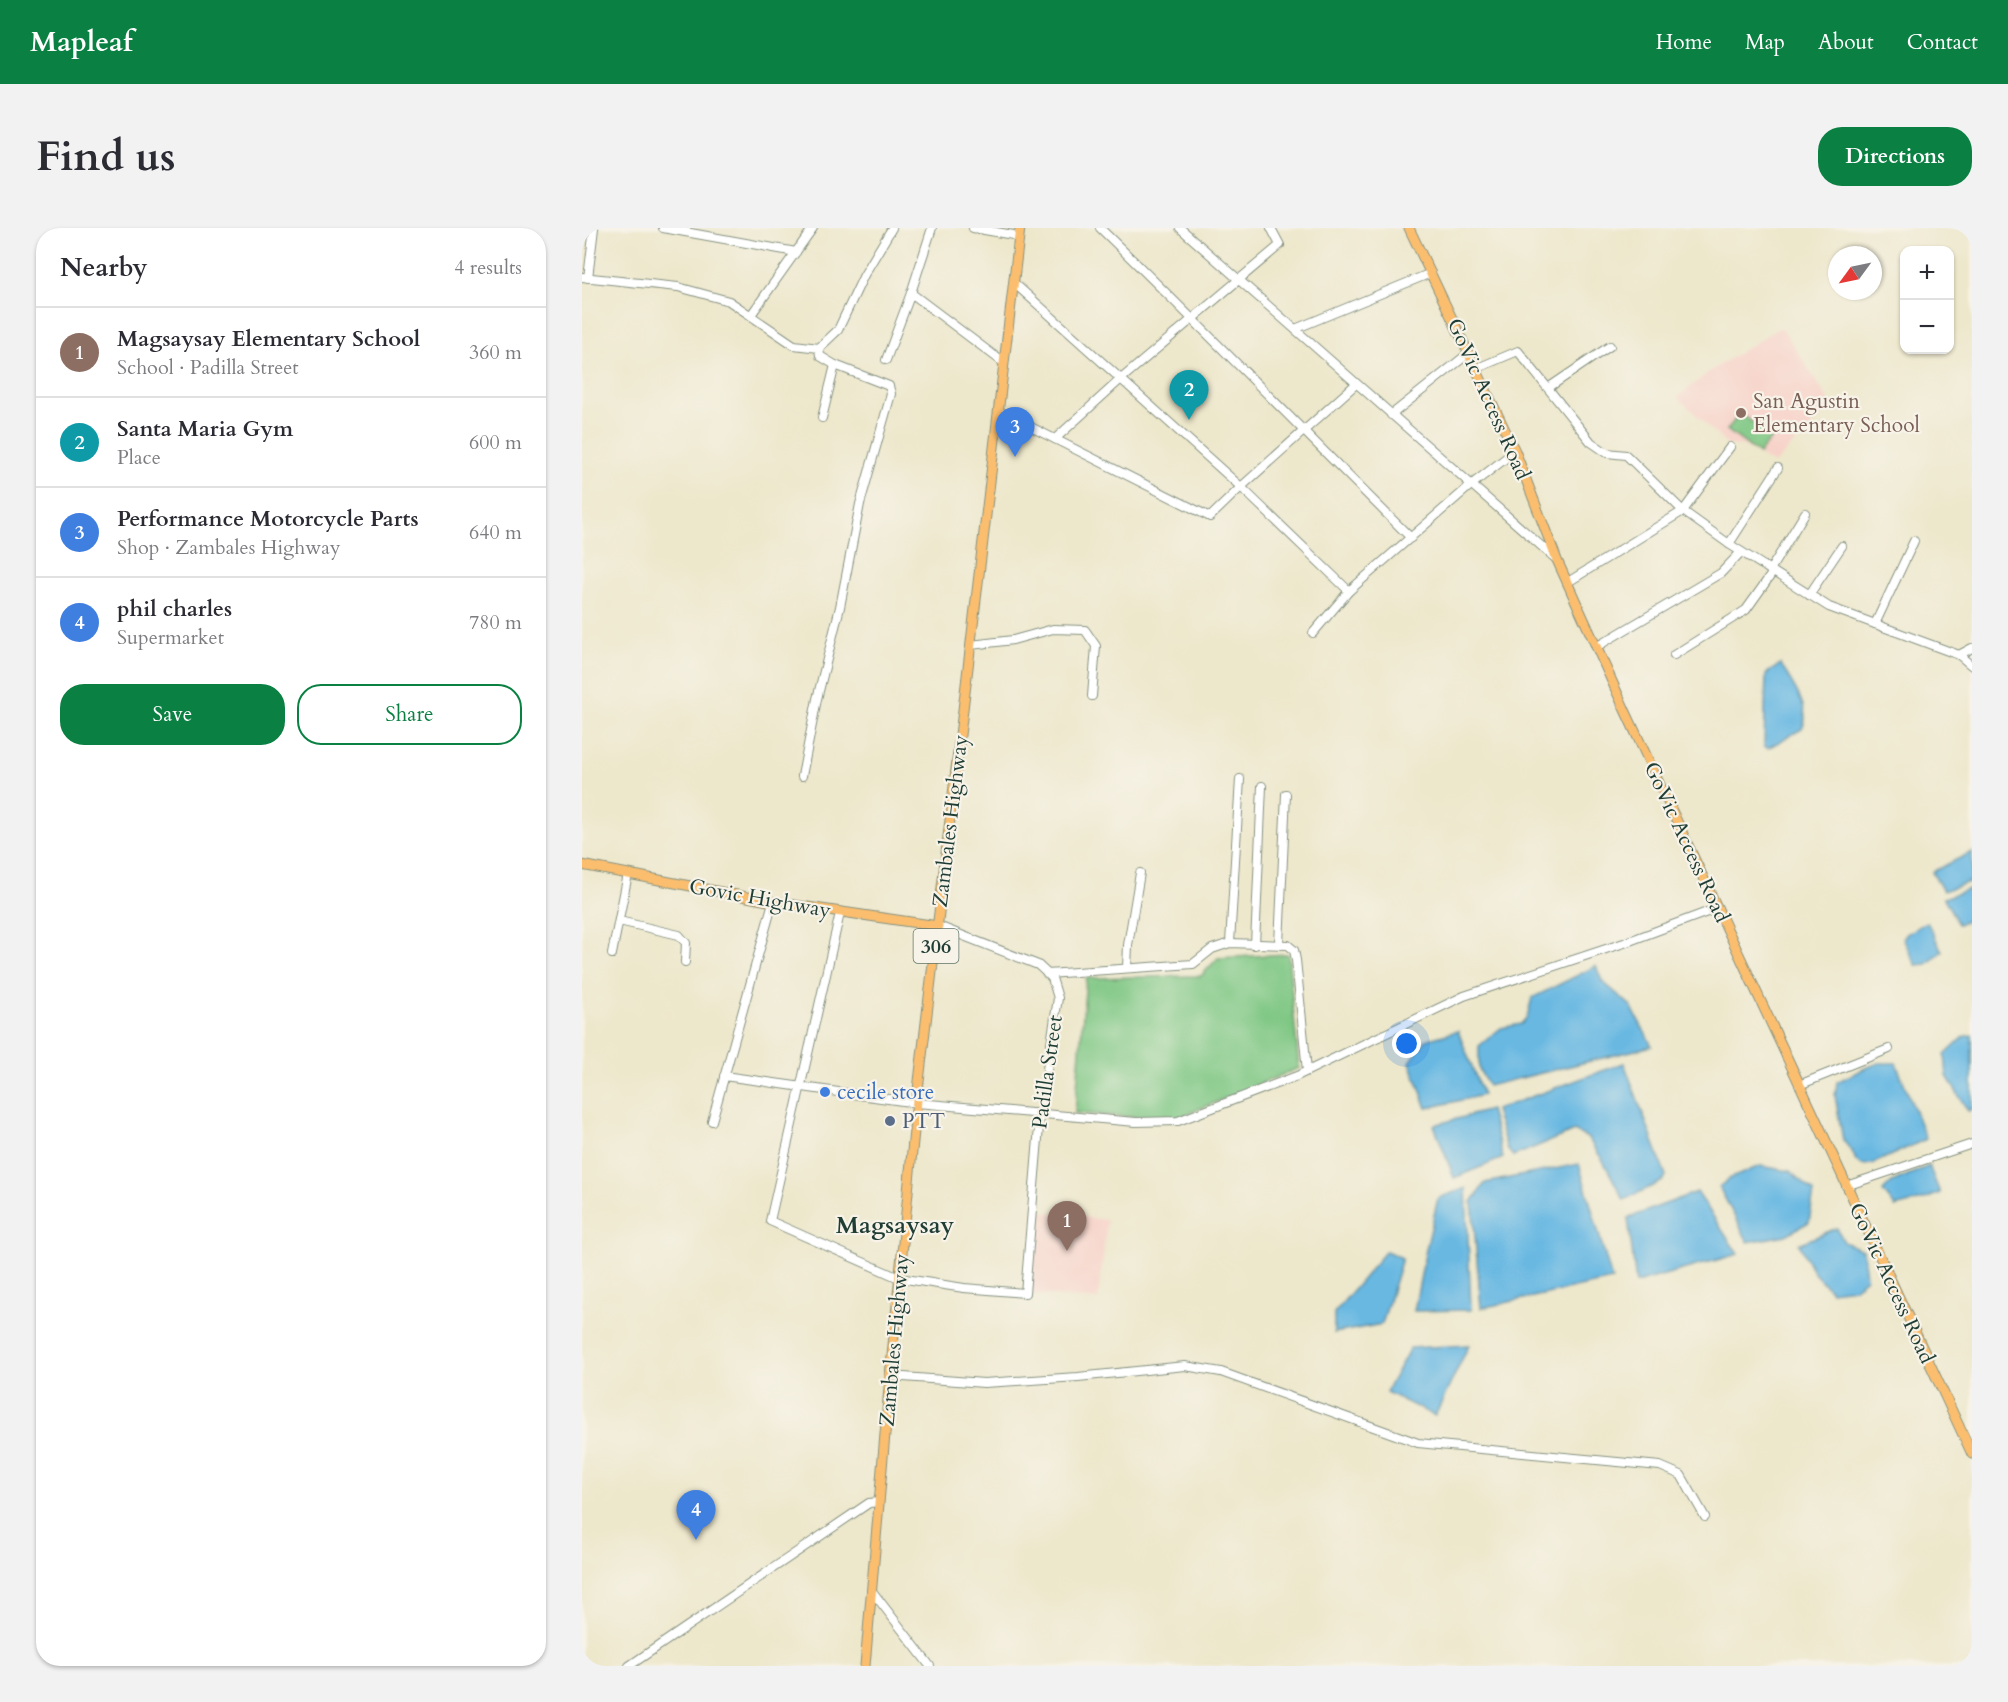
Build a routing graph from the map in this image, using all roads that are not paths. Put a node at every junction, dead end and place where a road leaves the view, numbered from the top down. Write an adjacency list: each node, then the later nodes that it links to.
1 (594, 228): 14 (street)
2 (663, 228): 12 (street)
3 (813, 228): 12 (street)
4 (892, 228): 22 (street)
5 (932, 228): 17 (street)
6 (973, 228): 11 (street)
7 (1180, 228): 15 (street)
8 (1271, 228): 15 (street)
9 (1409, 228): 13 (main road, GoVic Access Road)
10 (1105, 229): 19 (street)
11 (1019, 232): 16 (main road, Zambales Highway / 306)
12 (796, 252): 18 (street)
13 (1431, 273): 20 (street); 23 (main road, GoVic Access Road)
14 (585, 278): 18 (street)
15 (1237, 280): 19 (street); 20 (street)
16 (1014, 283): 25 (main road, Zambales Highway / 306); 28 (street)
17 (911, 293): 24 (street); 25 (street)
18 (751, 315): 22 (street)
19 (1194, 318): 28 (street); 34 (street)
20 (1295, 330): 29 (street)
21 (1610, 346): 30 (street)
22 (819, 348): 26 (street)
23 (1469, 353): 27 (main road, GoVic Access Road); 32 (street)
24 (886, 360)
25 (1004, 363): 31 (main road, Zambales Highway / 306)
26 (835, 365): 33 (street); 62 (street)
27 (1475, 369): 30 (street); 37 (main road, GoVic Access Road)
28 (1121, 379): 35 (street); 40 (street)
29 (1356, 384): 32 (street); 34 (street)
30 (1548, 388): 41 (street)
31 (999, 411): 35 (street); 55 (main road, Zambales Highway / 306)
32 (1391, 415): 39 (street)
33 (822, 418)
34 (1304, 432): 40 (street); 43 (street)
35 (1055, 439): 40 (street)
36 (1730, 447): 41 (street)
37 (1515, 451): 39 (street); 48 (main road, GoVic Access Road)
38 (1778, 468): 45 (street)
39 (1471, 485): 43 (street); 48 (street)
40 (1241, 487): 51 (street)
41 (1683, 511): 45 (street); 50 (street)
42 (1805, 513): 49 (street)
43 (1411, 538): 51 (street)
44 (1914, 541): 53 (street)
45 (1729, 544): 47 (street)
46 (1842, 546): 52 (street)
47 (1741, 552): 49 (street); 56 (street)
48 (1557, 560): 50 (main road, GoVic Access Road)
49 (1772, 571): 52 (street); 59 (street)
50 (1568, 582): 56 (main road, GoVic Access Road)
51 (1349, 591): 54 (street)
52 (1809, 595): 53 (street)
53 (1875, 624): 58 (street)
54 (1313, 633)
55 (971, 645): 61 (street); 73 (main road, Zambales Highway / 306)
56 (1596, 647): 70 (main road, GoVic Access Road)
57 (1972, 648): 58 (street)
58 (1959, 655): 60 (street)
59 (1674, 656)
60 (1972, 666)
61 (1092, 696)
62 (802, 776)
63 (1240, 779): 74 (street)
64 (1262, 786): 76 (street)
65 (1286, 794): 75 (street)
66 (582, 865): 68 (main road, Govic Highway)
67 (1140, 873): 79 (street)
68 (628, 874): 69 (main road, Govic Highway); 72 (street)
69 (773, 902): 71 (main road, Govic Highway); 83 (street)
70 (1718, 908): 82 (street); 84 (main road, GoVic Access Road)
71 (840, 913): 73 (main road, Govic Highway); 85 (street)
72 (620, 921): 77 (street); 78 (street)
73 (938, 926): 80 (street); 86 (main road, Zambales Highway / 306)
74 (1230, 944): 76 (street); 79 (street)
75 (1279, 944): 76 (street); 82 (street)
76 (1255, 945)
77 (612, 954)
78 (685, 962)
79 (1127, 968): 80 (street)
80 (1047, 974): 87 (street, Padilla Street)
81 (1889, 1050): 84 (street)
82 (1307, 1071): 87 (street)
83 (724, 1076): 85 (street); 88 (street)
84 (1799, 1085): 90 (main road, GoVic Access Road)
85 (800, 1087): 86 (street); 91 (street)
86 (917, 1103): 87 (street); 91 (main road, Zambales Highway / 306)
87 (1040, 1115): 91 (street, Padilla Street)
88 (712, 1121)
89 (1972, 1144): 90 (street)
90 (1846, 1186): 93 (main road, GoVic Access Road)
91 (899, 1278): 92 (main road, Zambales Highway / 306)
92 (890, 1376): 94 (main road, Zambales Highway / 306); 95 (street)
93 (1972, 1454)
94 (879, 1502): 96 (main road, Zambales Highway / 306); 97 (street)
95 (1705, 1517)
96 (872, 1591): 98 (main road, Zambales Highway / 306); 99 (street)
97 (629, 1666)
98 (865, 1666)
99 (930, 1666)

